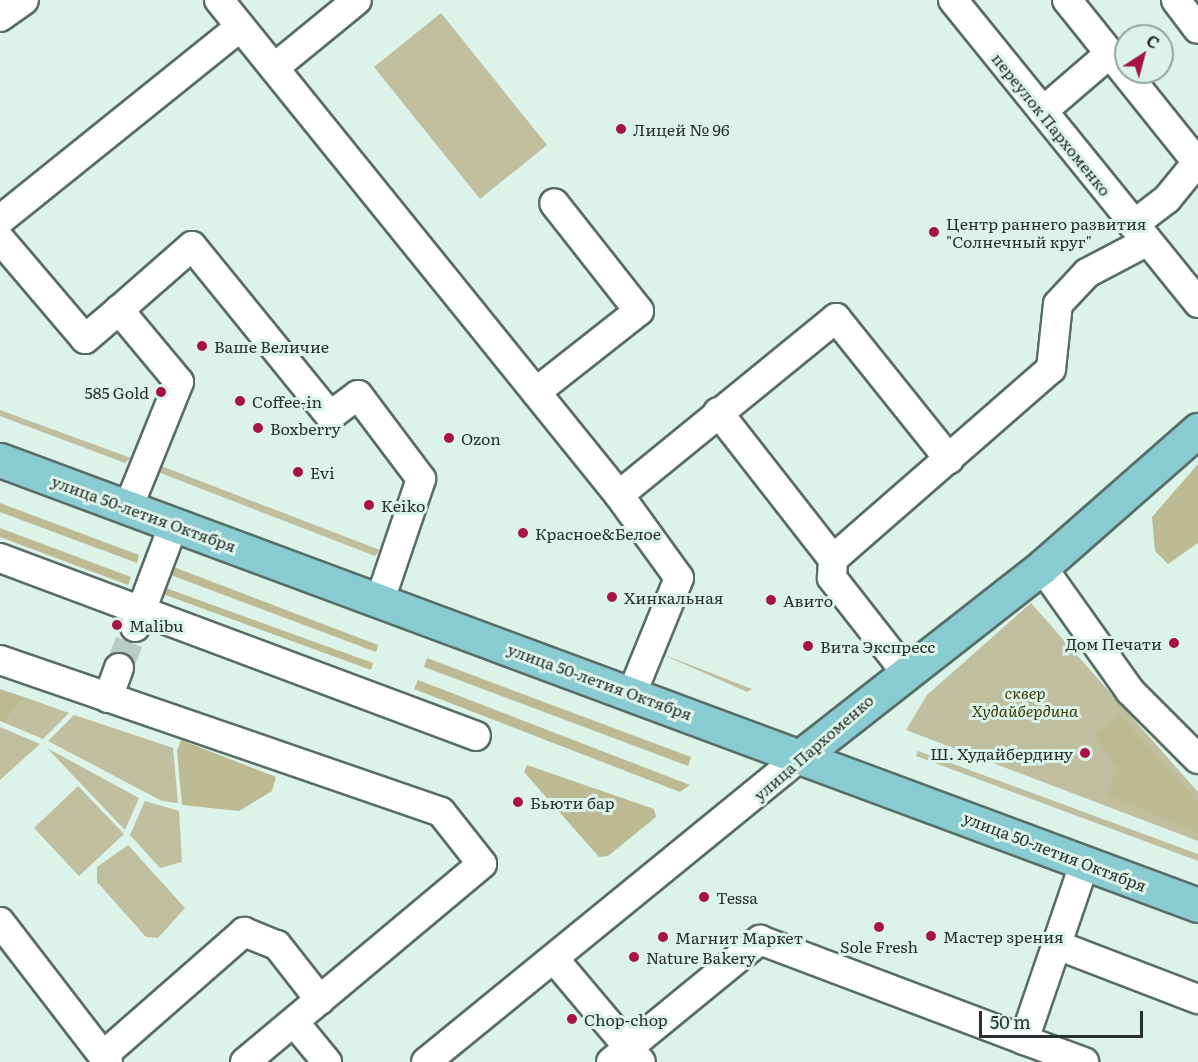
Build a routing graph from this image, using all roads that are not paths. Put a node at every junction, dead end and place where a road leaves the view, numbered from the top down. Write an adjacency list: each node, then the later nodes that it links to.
1 (24, 0): 7 (street)
2 (219, 0): 8 (street)
3 (357, 0): 11 (street)
4 (953, 0): 12 (street, переулок Пархоменко)
5 (1066, 0): 10 (street)
6 (1176, 0): 9 (street)
7 (0, 17)
8 (240, 27): 11 (street); 15 (street)
9 (1198, 29)
10 (1107, 56): 12 (street); 13 (street)
11 (274, 68): 20 (street)
12 (1043, 111): 16 (street, переулок Пархоменко)
13 (1198, 162): 16 (street)
14 (554, 202): 20 (street)
15 (0, 220)
16 (1140, 233): 18 (street, переулок Пархоменко); 23 (street)
17 (0, 239): 19 (street)
18 (1198, 303)
19 (119, 310): 26 (street); 31 (street)
20 (536, 392): 25 (street)
21 (718, 412): 23 (street); 25 (street); 29 (street)
22 (1198, 430): 30 (main road, улица Пархоменко)
23 (949, 459): 29 (street)
24 (0, 460): 26 (main road, улица 50-летия Октября)
25 (619, 495): 36 (street)
26 (128, 508): 27 (main road, улица 50-летия Октября)
27 (174, 524): 31 (main road, улица 50-летия Октября); 32 (street)
28 (0, 558): 32 (street)
29 (833, 559): 35 (street)
30 (1042, 567): 35 (main road, улица Пархоменко); 40 (street)
31 (380, 600): 36 (main road, улица 50-летия Октября)
32 (138, 620): 38 (street)
33 (0, 660): 37 (street)
34 (120, 668): 37 (street)
35 (905, 671): 39 (main road, улица Пархоменко)
36 (632, 693): 39 (main road, улица 50-летия Октября)
37 (108, 698): 47 (street)
38 (476, 736)
39 (801, 756): 41 (main road, улица 50-летия Октября); 45 (street, улица Пархоменко)
40 (1198, 759)
41 (1085, 862): 42 (main road, улица 50-летия Октября); 44 (street)
42 (1198, 906)
43 (0, 922): 50 (street)
44 (1057, 945): 46 (street); 49 (street)
45 (555, 960): 51 (street); 52 (street, улица Пархоменко)
46 (1198, 999)
47 (320, 1000): 48 (street); 50 (street)
48 (294, 1022): 53 (street); 54 (street)
49 (1024, 1040): 51 (street); 55 (street)
50 (107, 1057)
51 (628, 1058)
52 (434, 1060)
53 (245, 1062)
54 (327, 1062)
55 (1084, 1062)

